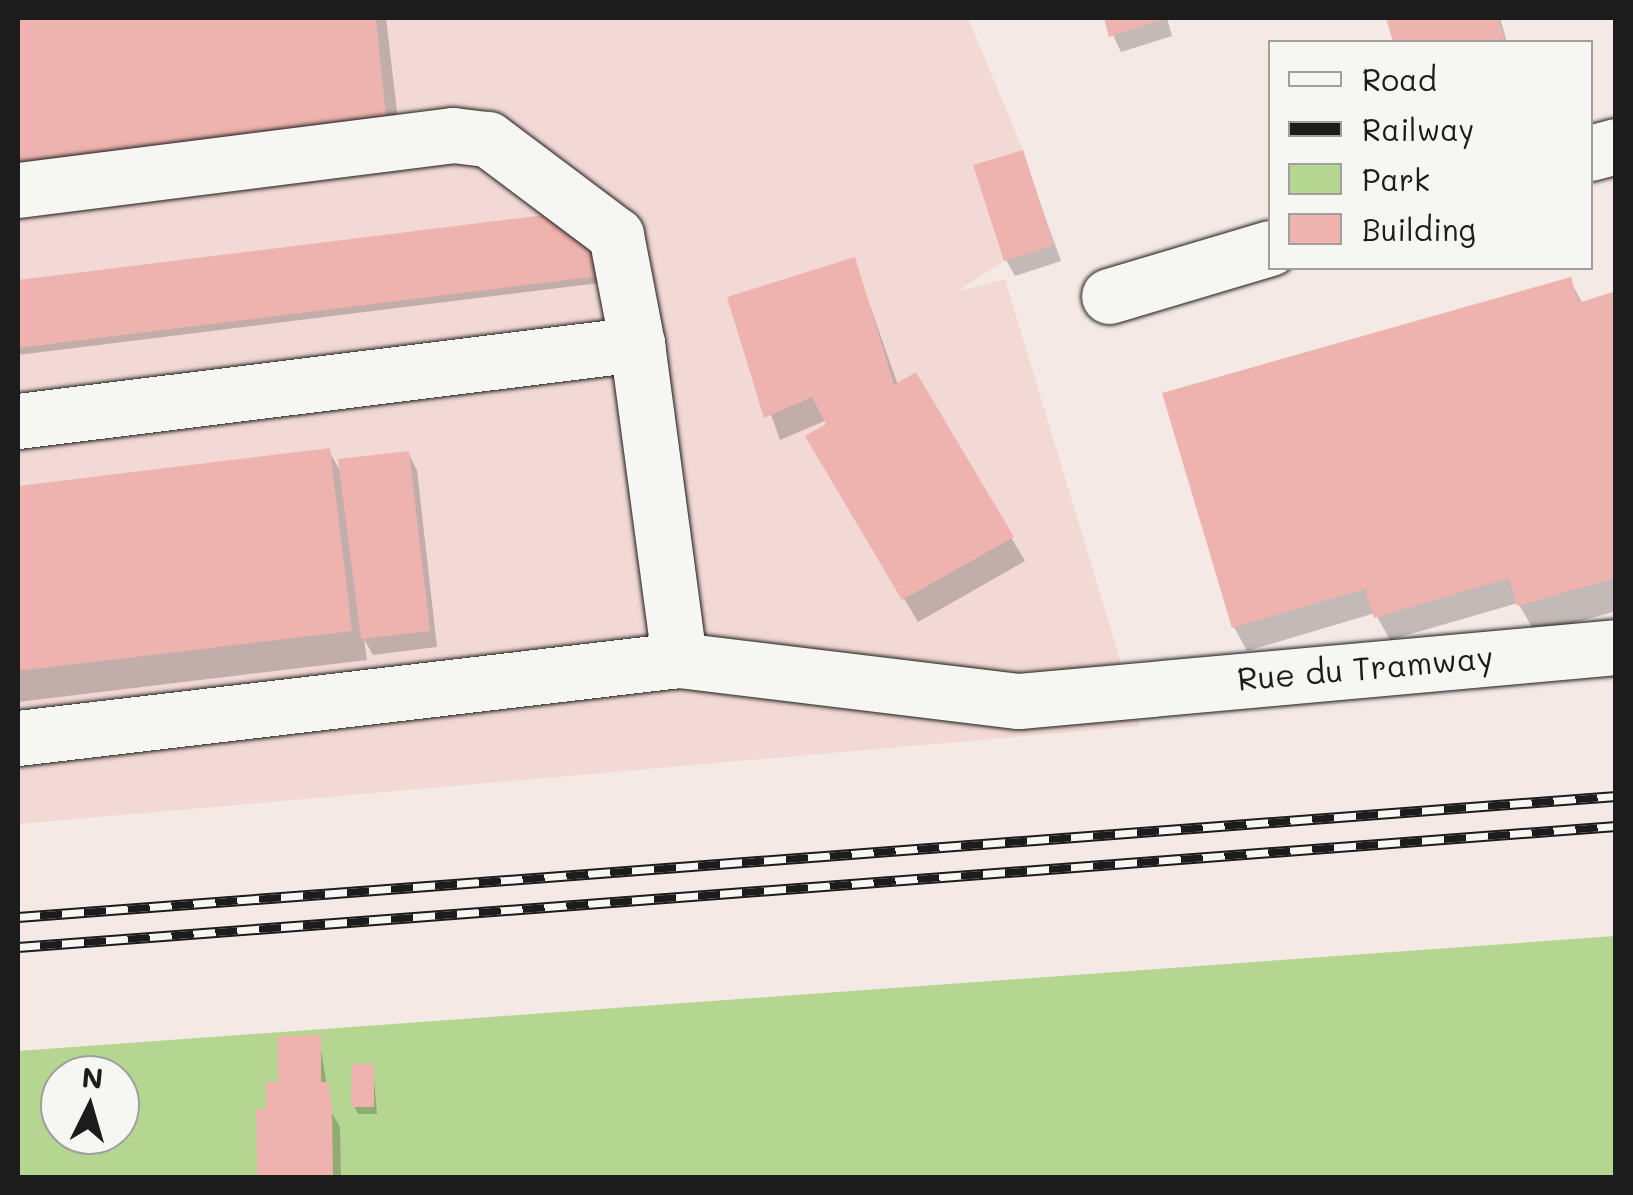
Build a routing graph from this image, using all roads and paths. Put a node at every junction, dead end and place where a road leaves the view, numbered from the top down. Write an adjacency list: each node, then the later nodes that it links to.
1 (18, 190): 4 (street)
2 (1268, 249): 3 (street)
3 (1110, 296)
4 (638, 344): 5 (street); 7 (street)
5 (18, 422)
6 (1616, 646): 7 (street, Rue du Tramway)
7 (679, 660): 8 (street, Rue du Tramway)
8 (18, 738)

